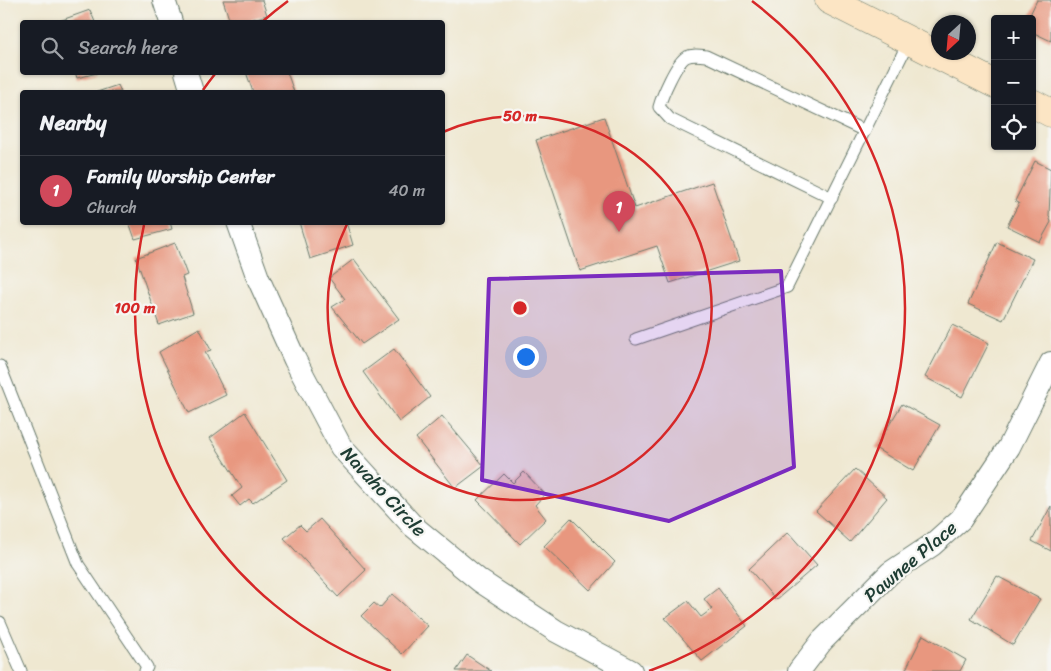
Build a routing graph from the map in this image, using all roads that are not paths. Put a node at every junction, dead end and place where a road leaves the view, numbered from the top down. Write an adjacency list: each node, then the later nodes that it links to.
1 (164, 0): 3 (street)
2 (830, 0): 4 (main road)
3 (170, 20)
4 (910, 41): 6 (main road); 10 (lane)
5 (187, 75): 7 (street)
6 (991, 82)
7 (191, 90)
8 (1036, 105): 9 (main road)
9 (1051, 113)
10 (865, 131): 11 (lane); 11 (lane)
11 (832, 198): 13 (lane)
12 (239, 225): 19 (street, Navaho Circle)
13 (636, 339)
14 (1051, 363): 20 (street, Pawnee Place)
15 (0, 366): 18 (lane)
16 (0, 622): 17 (lane)
17 (22, 671)
18 (145, 671)
19 (632, 671)
20 (799, 671)

